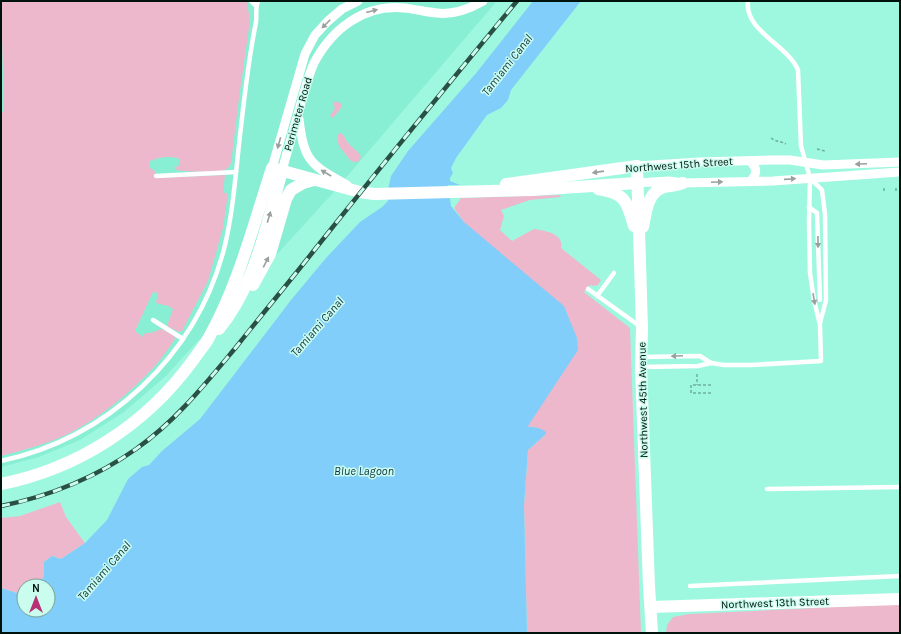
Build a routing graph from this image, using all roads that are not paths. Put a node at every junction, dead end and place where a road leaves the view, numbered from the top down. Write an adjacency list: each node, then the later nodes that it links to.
1 (251, 1): 6 (lane)
2 (258, 1): 6 (lane)
3 (358, 1): 12 (street, Perimeter Road, one-way to 12)
4 (483, 1): 7 (street, Perimeter Road, one-way to 4)
5 (748, 1): 9 (lane)
6 (256, 6): 13 (lane)
7 (298, 114): 12 (street, Perimeter Road); 22 (street, one-way to 7)
8 (750, 160): 9 (street, Northwest 15th Street); 11 (street, Northwest 15th Street); 18 (street)
9 (806, 162): 10 (street, Northwest 15th Street, one-way to 9); 16 (lane)
10 (900, 162)
11 (636, 166): 19 (street, Northwest 45th Avenue); 23 (street, Northwest 15th Street, one-way to 23)
12 (277, 169): 17 (street, Northwest 15th Street); 30 (street, Perimeter Road, one-way to 12); 35 (street, Perimeter Road)
13 (236, 172): 15 (lane); 34 (lane)
14 (900, 172): 16 (street, Northwest 15th Street)
15 (156, 176)
16 (810, 178): 18 (street, Northwest 15th Street, one-way to 16); 24 (lane); 32 (lane)
17 (314, 180): 22 (street, Northwest 15th Street); 30 (street, one-way to 17)
18 (751, 181): 20 (street, Northwest 15th Street, one-way to 18)
19 (637, 183): 20 (street, Northwest 15th Street); 21 (street, Northwest 15th Street); 25 (street, Northwest 45th Avenue)
20 (683, 183): 25 (street)
21 (583, 186): 23 (street, Northwest 15th Street); 25 (street)
22 (360, 192): 23 (street, Northwest 15th Street)
23 (459, 192)
24 (809, 207): 29 (lane, one-way to 29); 32 (lane, one-way to 32)
25 (639, 246): 33 (street, Northwest 45th Avenue)
26 (614, 272): 28 (lane)
27 (588, 289): 28 (lane)
28 (597, 296): 33 (lane)
29 (820, 300)
30 (228, 317): 35 (street, Perimeter Road)
31 (153, 320): 34 (lane)
32 (820, 325): 37 (lane)
33 (642, 328): 36 (street, Northwest 45th Avenue)
34 (183, 339): 38 (lane)
35 (206, 341): 39 (street, Perimeter Road)
36 (641, 362): 37 (lane); 37 (lane, one-way to 36); 45 (street, Northwest 45th Avenue)
37 (711, 363)
38 (1, 461)
39 (1, 484)
40 (900, 488): 41 (lane)
41 (767, 489)
42 (900, 576): 43 (lane)
43 (690, 586)
44 (900, 599): 45 (street, Northwest 13th Street)
45 (651, 607): 46 (street, Northwest 45th Avenue)
46 (652, 633)

